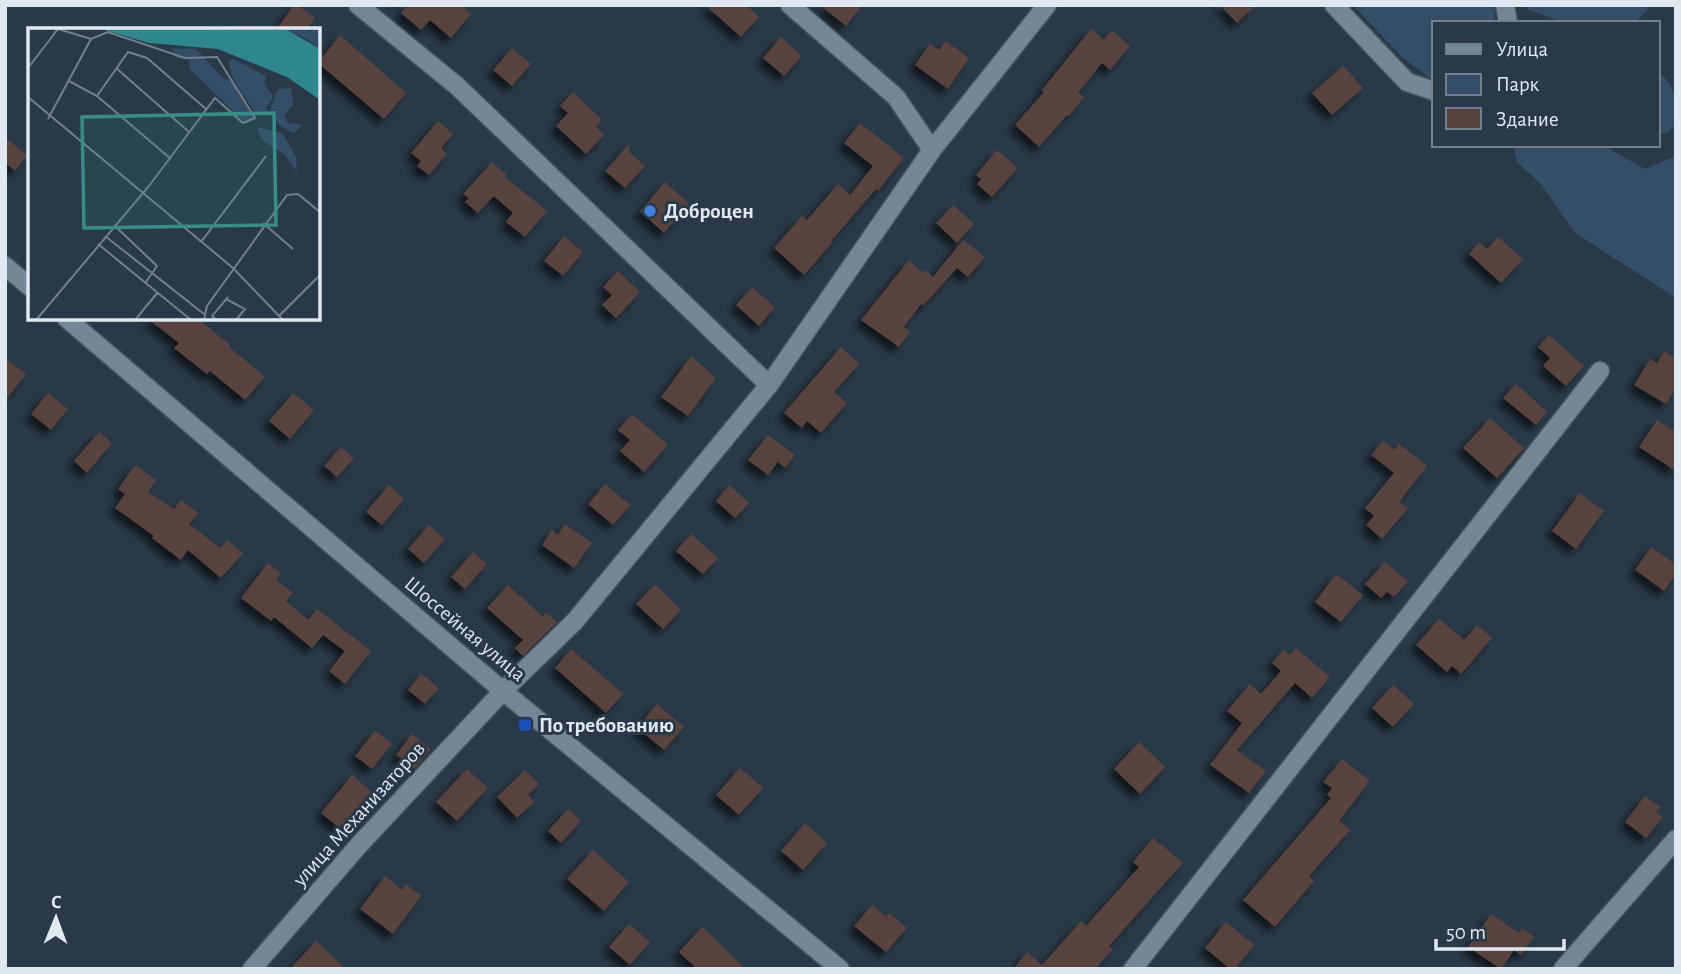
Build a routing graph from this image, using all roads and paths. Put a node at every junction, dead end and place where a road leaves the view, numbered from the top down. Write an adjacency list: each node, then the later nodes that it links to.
1 (358, 5): 11 (street)
2 (790, 5): 6 (street)
3 (1047, 5): 6 (street, улица Механизаторов)
4 (1334, 5): 5 (street)
5 (1432, 90)
6 (932, 150): 11 (street, улица Механизаторов)
7 (5, 266): 8 (street)
8 (28, 285)
9 (68, 320): 12 (street, Шоссейная улица)
10 (1600, 371): 18 (street)
11 (769, 385): 12 (street, улица Механизаторов)
12 (503, 691): 14 (street, улица Механизаторов); 17 (street, Шоссейная улица)
13 (1676, 839): 15 (street)
14 (258, 962): 16 (street)
15 (1570, 966)
16 (278, 969)
17 (840, 969)
18 (1133, 969)

